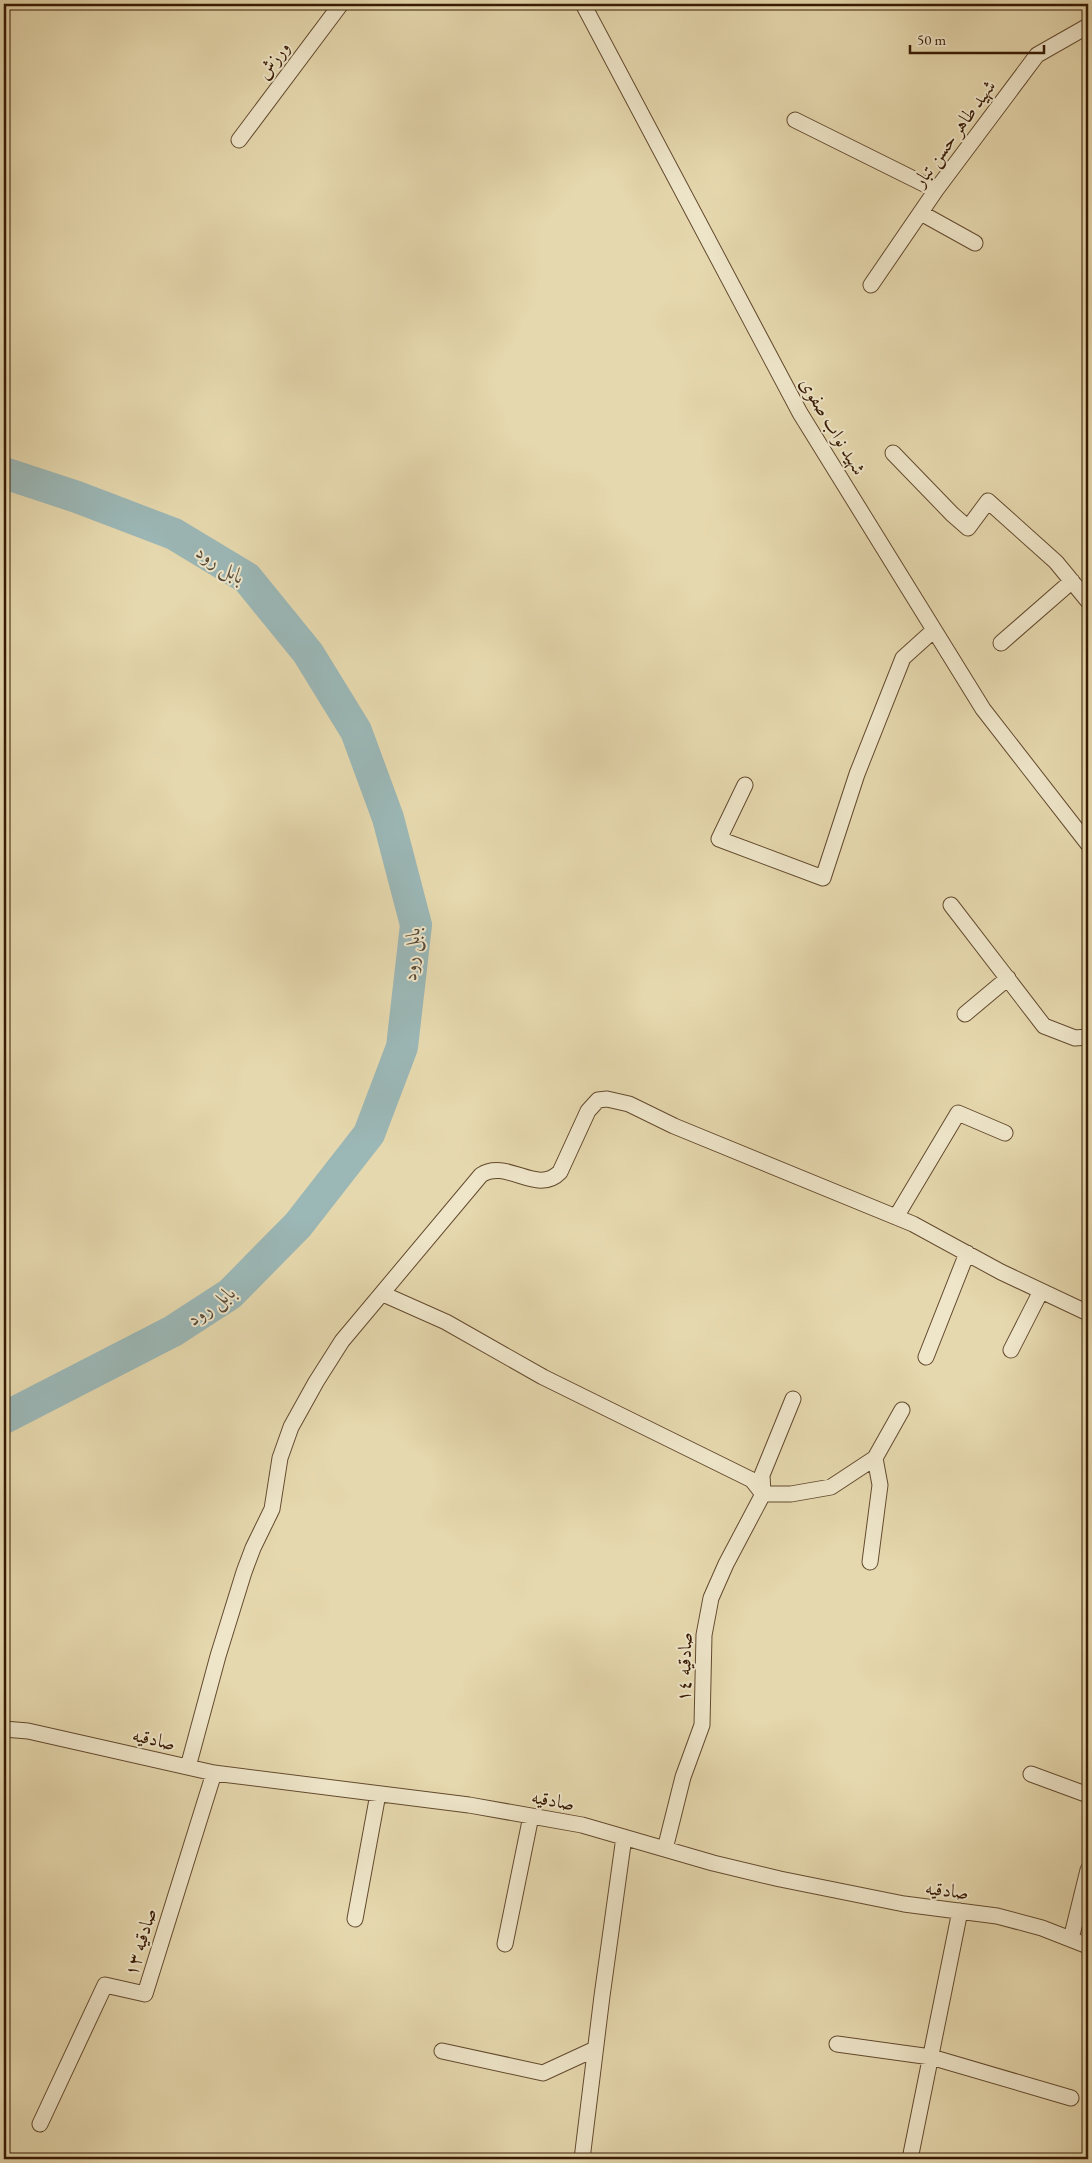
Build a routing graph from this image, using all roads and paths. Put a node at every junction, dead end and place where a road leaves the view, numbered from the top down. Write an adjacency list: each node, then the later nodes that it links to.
1 (340, 4): 5 (street, ورزش)
2 (582, 4): 13 (street, شهید نواب صفوی)
3 (1088, 26): 6 (street, شهید طاهر حسن تبار)
4 (795, 120): 6 (street)
5 (239, 140)
6 (936, 190): 7 (street, شهید طاهر حسن تبار)
7 (921, 213): 8 (street); 9 (street, شهید طاهر حسن تبار)
8 (975, 243)
9 (871, 285)
10 (893, 453): 11 (street)
11 (1072, 582): 12 (street); 14 (street)
12 (1088, 600)
13 (934, 630): 15 (street); 16 (street, شهید نواب صفوی)
14 (1001, 642)
15 (745, 785)
16 (1088, 844)
17 (951, 905): 18 (street)
18 (1008, 978): 19 (street); 20 (street)
19 (965, 1014)
20 (1088, 1038)
21 (1005, 1133): 22 (street)
22 (896, 1217): 23 (street); 25 (street)
23 (967, 1253): 24 (street); 28 (street)
24 (1041, 1291): 26 (street); 27 (street)
25 (382, 1294): 32 (street); 35 (street)
26 (1088, 1313)
27 (1011, 1350)
28 (926, 1357)
29 (793, 1399): 32 (street)
30 (902, 1410): 31 (street)
31 (875, 1458): 32 (street); 33 (street)
32 (763, 1494): 42 (street, صادقيه ١٤)
33 (870, 1562)
34 (4, 1729): 35 (street, صادقیه)
35 (188, 1768): 36 (street, صادقیه)
36 (214, 1773): 38 (street, صادقیه); 54 (street, صادقیه ۱۳)
37 (1031, 1774): 39 (street)
38 (378, 1794): 40 (street, صادقیه); 45 (street)
39 (1088, 1795)
40 (531, 1816): 41 (street, صادقیه); 47 (street)
41 (624, 1837): 42 (street, صادقیه); 50 (street)
42 (665, 1849): 44 (street, صادقیه)
43 (1088, 1870): 46 (street)
44 (960, 1911): 46 (street, صادقیه); 52 (street)
45 (355, 1919)
46 (1072, 1939): 48 (street, صادقیه)
47 (505, 1944)
48 (1088, 1946)
49 (837, 2044): 52 (street)
50 (596, 2049): 51 (street); 55 (street)
51 (442, 2051)
52 (931, 2057): 53 (street); 56 (street)
53 (1071, 2098)
54 (40, 2124)
55 (582, 2159)
56 (910, 2159)

